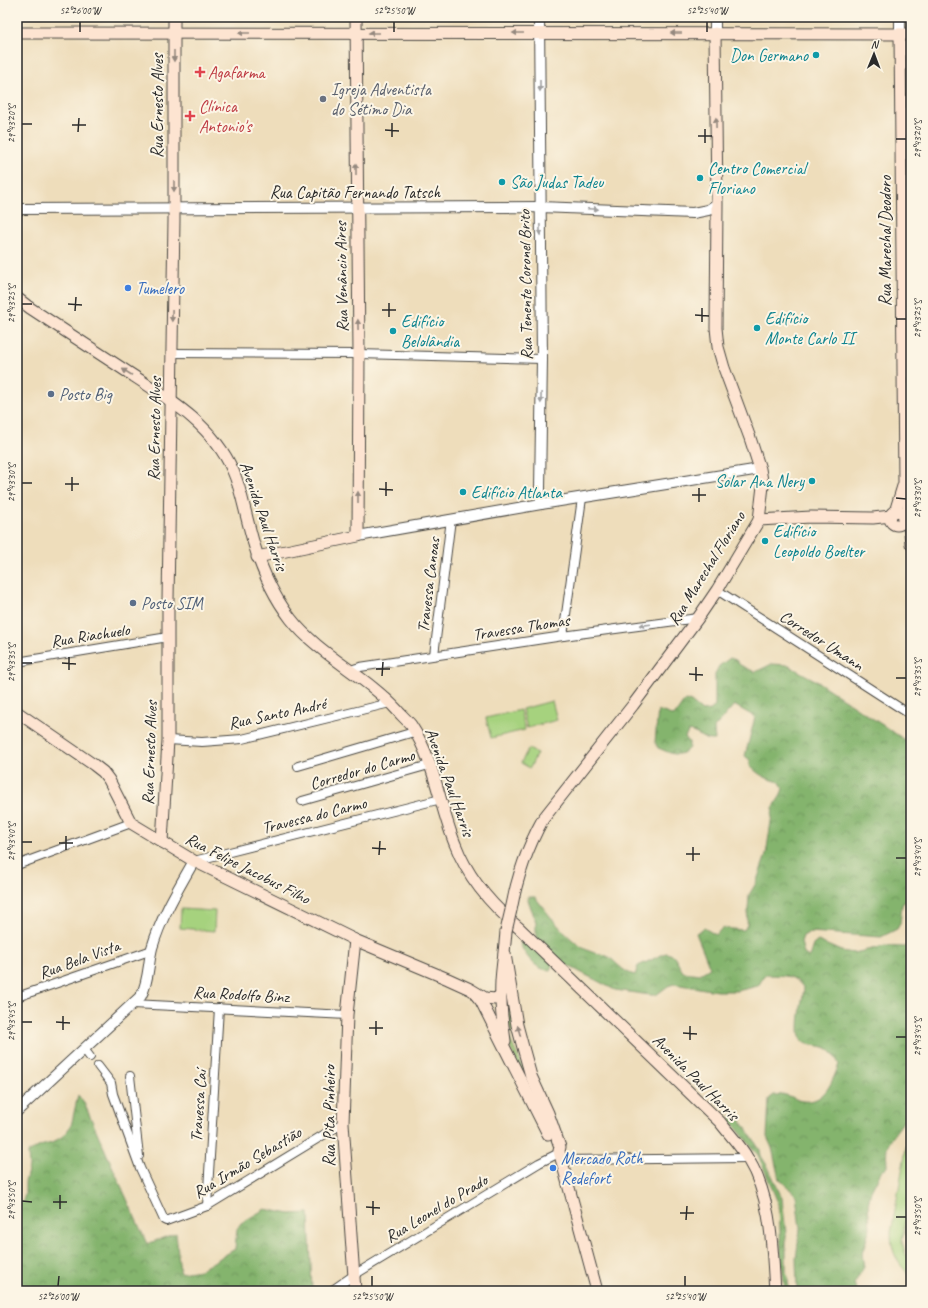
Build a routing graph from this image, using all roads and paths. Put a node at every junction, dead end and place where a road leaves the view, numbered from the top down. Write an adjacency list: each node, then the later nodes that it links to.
1 (174, 17): 7 (main road, Rua Ernesto Alves)
2 (356, 17): 8 (main road, Rua Venâncio Aires)
3 (539, 17): 9 (street, Rua Tenente Coronel Brito)
4 (715, 17): 10 (street, Rua Marechal Floriano)
5 (900, 17): 11 (street, Rua Marechal Deodoro)
6 (17, 33): 7 (main road)
7 (174, 33): 8 (main road, one-way to 7); 14 (main road, Rua Ernesto Alves, one-way to 14)
8 (356, 33): 9 (main road, one-way to 8); 15 (main road, Rua Venâncio Aires, one-way to 8)
9 (539, 33): 10 (main road, one-way to 9); 13 (street, Rua Tenente Coronel Brito, one-way to 13)
10 (715, 34): 11 (main road); 12 (main road, Rua Marechal Floriano, one-way to 10)
11 (906, 34): 23 (main road, Rua Marechal Deodoro)
12 (717, 204): 17 (street, Rua Capitão Fernando Tatsch); 18 (main road, Rua Marechal Floriano)
13 (540, 207): 15 (street, Rua Capitão Fernando Tatsch); 17 (street, Rua Capitão Fernando Tatsch, one-way to 17); 22 (street, Rua Tenente Coronel Brito, one-way to 22)
14 (174, 208): 15 (street, Rua Capitão Fernando Tatsch); 16 (street, Rua Capitão Fernando Tatsch); 20 (main road, Rua Ernesto Alves, one-way to 20)
15 (357, 208): 21 (main road, Rua Venâncio Aires, one-way to 15)
16 (17, 209)
17 (693, 213): 18 (street, Rua Capitão Fernando Tatsch)
18 (717, 223): 25 (main road, Rua Marechal Floriano)
19 (17, 298): 24 (main road, Avenida Paul Harris, one-way to 19)
20 (171, 353): 21 (street); 24 (main road, Rua Ernesto Alves)
21 (359, 354): 22 (street); 32 (main road, Rua Venâncio Aires, one-way to 21)
22 (542, 359): 28 (street, Rua Tenente Coronel Brito, one-way to 28)
23 (907, 378): 26 (main road, Rua Marechal Deodoro)
24 (171, 401): 34 (main road, Avenida Paul Harris); 38 (main road, Rua Ernesto Alves)
25 (760, 470): 27 (street); 31 (main road, Rua Marechal Floriano)
26 (908, 488): 29 (main road, Rua Marechal Deodoro); 33 (main road)
27 (582, 498): 28 (street); 37 (street)
28 (541, 504): 30 (street)
29 (896, 518): 31 (main road); 33 (main road)
30 (451, 519): 32 (street); 39 (street, Travessa Canoas)
31 (759, 520): 35 (main road, Rua Marechal Floriano)
32 (358, 536): 34 (main road)
33 (910, 542)
34 (257, 557): 41 (main road, Avenida Paul Harris)
35 (717, 590): 36 (main road, Rua Marechal Floriano); 44 (street, Corredor Umann)
36 (698, 618): 37 (street, Travessa Thomas, one-way to 37); 57 (main road, Rua Marechal Floriano, bridge)
37 (563, 636): 39 (street, Travessa Thomas)
38 (168, 637): 40 (street, Rua Riachuelo); 46 (main road, Rua Ernesto Alves)
39 (434, 655): 41 (street, Travessa Thomas)
40 (17, 662)
41 (350, 670): 42 (main road, Avenida Paul Harris)
42 (390, 703): 45 (main road, Avenida Paul Harris); 46 (street, Rua Santo André)
43 (17, 712): 51 (main road)
44 (911, 715)
45 (414, 732): 47 (main road, Avenida Paul Harris); 48 (street)
46 (168, 740): 52 (main road, Rua Ernesto Alves)
47 (430, 765): 49 (main road, Avenida Paul Harris); 50 (street, Corredor do Carmo)
48 (298, 766)
49 (441, 799): 53 (street, Travessa do Carmo); 76 (main road, Avenida Paul Harris)
50 (302, 801)
51 (131, 824): 52 (main road, Rua Felipe Jacobus Filho); 54 (street)
52 (162, 842): 53 (main road, Rua Felipe Jacobus Filho)
53 (194, 861): 55 (main road, Rua Felipe Jacobus Filho); 56 (street)
54 (17, 865)
55 (355, 940): 58 (main road, Rua Felipe Jacobus Filho); 64 (main road, Rua Pita Pinheiro)
56 (152, 950): 60 (street, Rua Bela Vista); 62 (street)
57 (504, 954): 59 (main road, Rua Marechal Floriano); 71 (main road, one-way to 57)
58 (470, 989): 61 (main road, Rua Felipe Jacobus Filho); 67 (main road)
59 (501, 995): 61 (main road); 65 (main road, Rua Marechal Floriano)
60 (17, 997)
61 (485, 998): 65 (main road)
62 (133, 1004): 63 (street, Rua Rodolfo Binz); 66 (street)
63 (219, 1008): 64 (street, Rua Rodolfo Binz); 78 (street, Travessa Caí)
64 (347, 1015): 74 (main road, Rua Pita Pinheiro)
65 (502, 1022): 67 (main road, Rua Marechal Floriano); 71 (main road)
66 (84, 1049): 68 (street); 73 (street)
67 (506, 1049): 72 (main road)
68 (90, 1057)
69 (98, 1066): 77 (street)
70 (130, 1076): 77 (street)
71 (532, 1076): 72 (main road)
72 (535, 1097): 75 (main road)
73 (17, 1111)
74 (343, 1122): 78 (street, Rua Irmão Sebastião); 79 (main road, Rua Pita Pinheiro)
75 (560, 1154): 76 (street); 79 (street, Rua Leonel do Prado); 82 (main road)
76 (748, 1158): 83 (main road, Avenida Paul Harris)
77 (140, 1168): 78 (street, Rua Irmão Sebastião)
78 (207, 1206)
79 (354, 1275): 80 (street, Rua Leonel do Prado); 81 (main road, Rua Pita Pinheiro)
80 (331, 1291)
81 (355, 1291)
82 (596, 1291)
83 (775, 1291)

